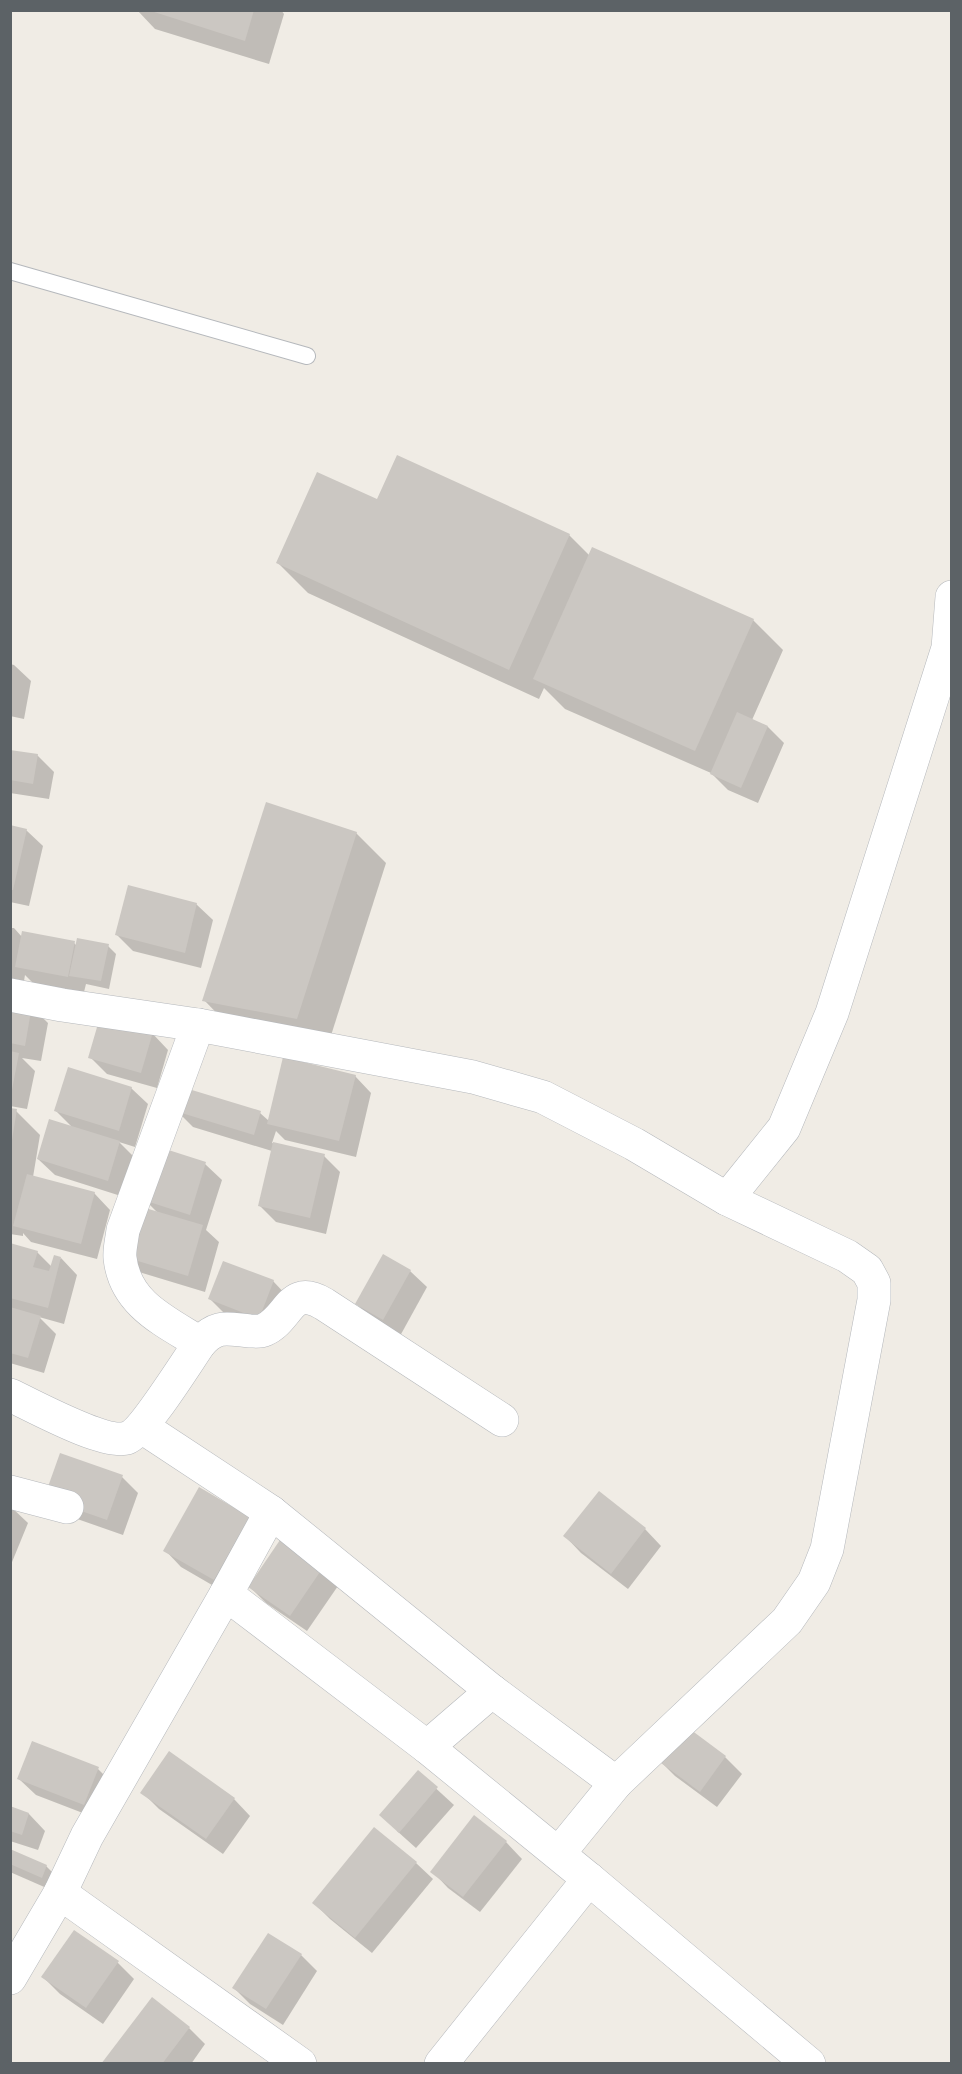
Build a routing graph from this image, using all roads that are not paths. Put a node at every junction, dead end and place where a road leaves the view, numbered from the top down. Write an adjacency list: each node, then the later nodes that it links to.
1 (10, 271): 2 (lane)
2 (306, 356)
3 (951, 597): 6 (street)
4 (10, 995): 5 (street)
5 (198, 1025): 6 (street); 7 (street)
6 (727, 1199): 17 (street)
7 (200, 1343): 9 (street); 10 (street)
8 (10, 1395): 10 (street)
9 (502, 1420)
10 (142, 1427): 13 (street)
11 (10, 1492): 12 (street)
12 (67, 1507)
13 (271, 1512): 14 (street); 15 (street)
14 (226, 1594): 16 (street); 20 (street)
15 (492, 1691): 16 (street); 17 (street)
16 (427, 1747): 18 (street)
17 (616, 1783): 18 (street)
18 (559, 1853): 19 (street)
19 (589, 1879): 23 (street); 24 (street)
20 (60, 1893): 21 (street); 22 (street)
21 (10, 1978)
22 (300, 2064)
23 (441, 2064)
24 (809, 2064)

